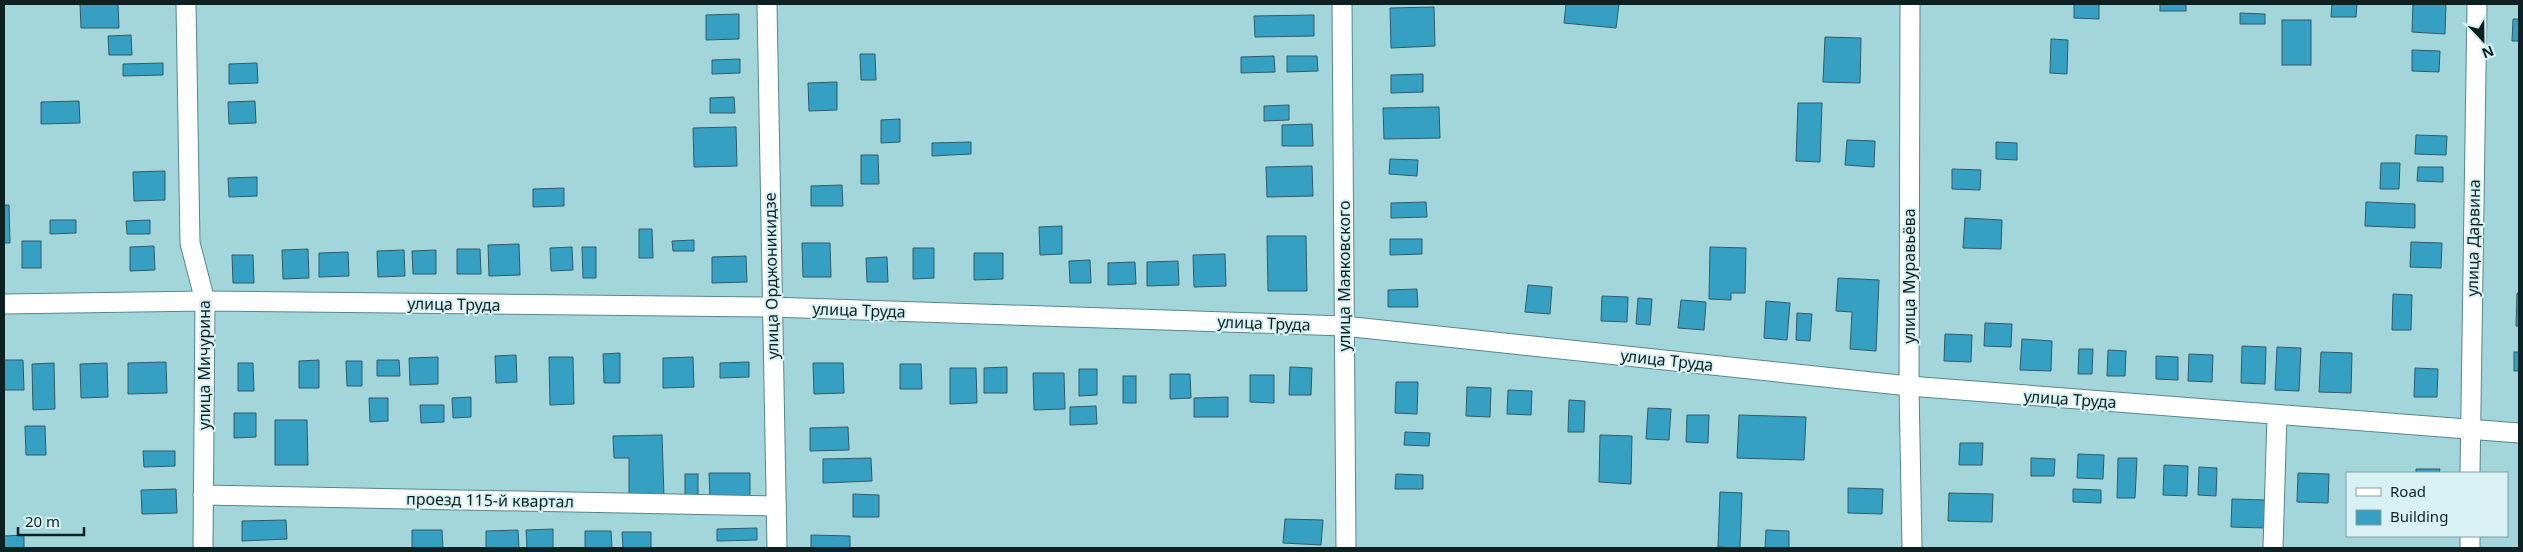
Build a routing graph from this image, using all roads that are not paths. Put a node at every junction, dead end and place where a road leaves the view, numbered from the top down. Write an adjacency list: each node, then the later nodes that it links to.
1 (186, 4): 6 (street, улица Мичурина)
2 (767, 4): 8 (street, улица Орджоникидзе)
3 (1342, 4): 9 (street, улица Маяковского)
4 (1910, 4): 10 (street, улица Муравьёва)
5 (2477, 4): 12 (street, улица Дарвина)
6 (205, 301): 7 (street, улица Труда); 8 (street, улица Труда); 15 (street, улица Мичурина)
7 (4, 304)
8 (771, 307): 9 (street, улица Труда); 16 (street, улица Орджоникидзе)
9 (1344, 326): 10 (street, улица Труда); 19 (street, улица Маяковского)
10 (1909, 386): 11 (street, улица Труда); 20 (street, улица Муравьёва)
11 (2277, 415): 12 (street, улица Труда); 21 (street)
12 (2469, 429): 13 (street, улица Труда); 14 (street, улица Дарвина)
13 (2519, 433)
14 (2470, 472)
15 (204, 495): 16 (street, проезд 115-й квартал); 17 (street, улица Мичурина)
16 (776, 506): 18 (street, улица Орджоникидзе)
17 (203, 548)
18 (777, 548)
19 (1346, 548)
20 (1912, 548)
21 (2273, 548)

